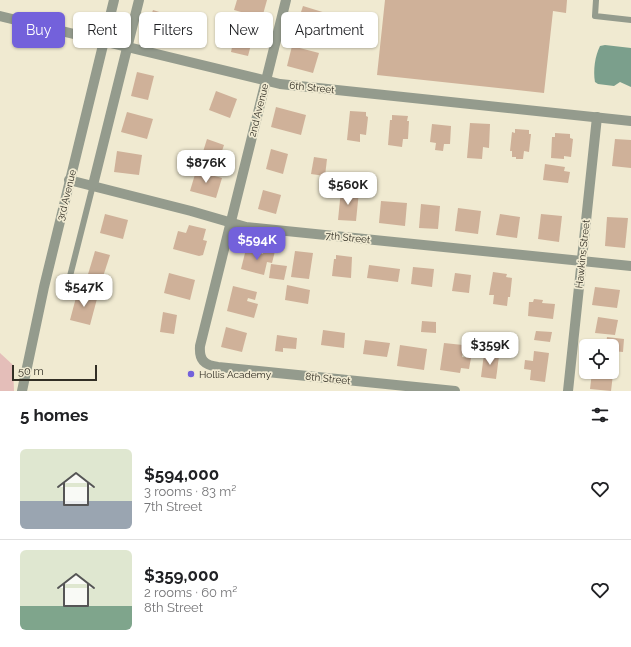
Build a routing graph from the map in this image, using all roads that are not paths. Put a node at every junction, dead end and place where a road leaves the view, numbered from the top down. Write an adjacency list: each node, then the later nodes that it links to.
1 (114, 0): 5 (street, 3rd Avenue)
2 (139, 0): 8 (street)
3 (286, 0): 13 (street, 2nd Avenue)
4 (596, 0): 7 (lane)
5 (111, 12)
6 (0, 16): 9 (street, 6th Street)
7 (631, 20)
8 (131, 31)
9 (73, 34)
10 (131, 47): 13 (street, 6th Street)
11 (102, 48): 16 (street, 3rd Avenue)
12 (127, 48): 17 (street)
13 (266, 80): 14 (street, 6th Street); 18 (street, 2nd Avenue)
14 (596, 117): 15 (street, 6th Street); 19 (street, Hawkins Street)
15 (631, 121)
16 (70, 180): 17 (street, 7th Street); 23 (street, 3rd Avenue)
17 (93, 185): 18 (street, 7th Street); 21 (lane)
18 (230, 222): 19 (street, 7th Street); 22 (street, 2nd Avenue)
19 (582, 261): 20 (street, 7th Street); 25 (street, Hawkins Street)
20 (631, 266)
21 (69, 280)
22 (202, 360): 24 (street, 8th Street)
23 (22, 391)
24 (455, 391)
25 (568, 391)

